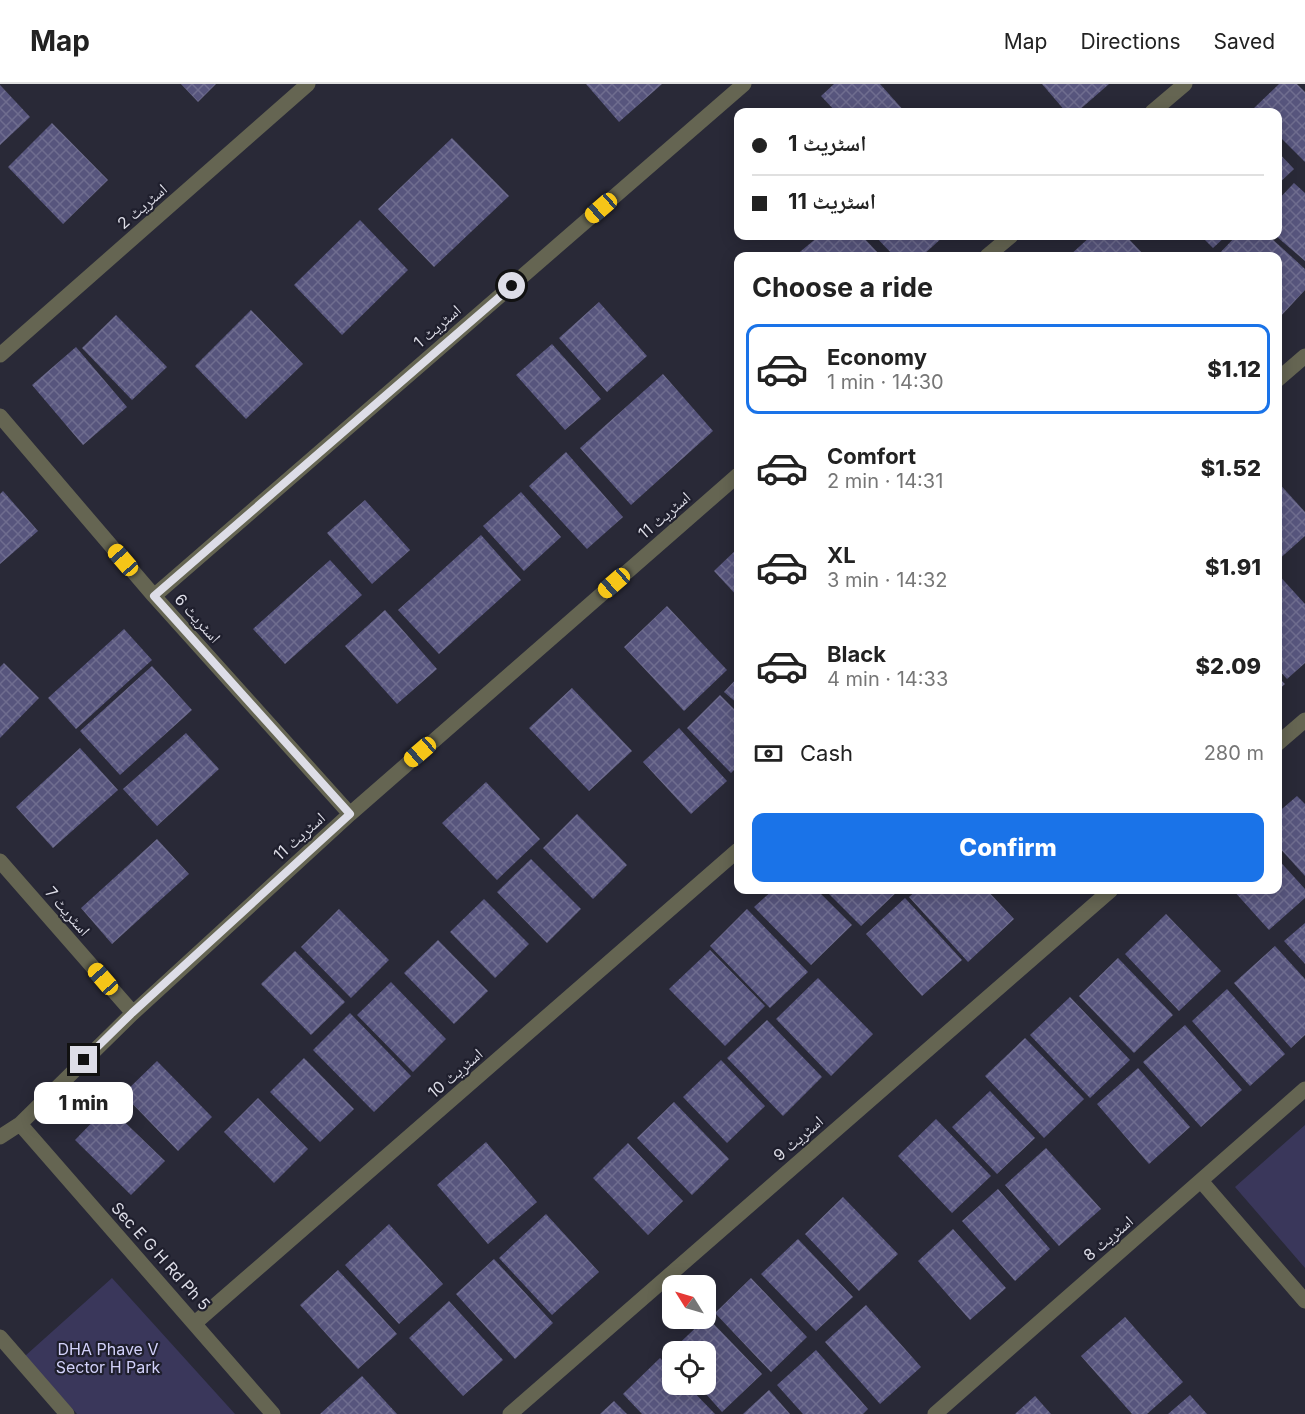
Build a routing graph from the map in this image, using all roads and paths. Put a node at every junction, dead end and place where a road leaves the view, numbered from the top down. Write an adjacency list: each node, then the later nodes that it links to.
1 (308, 84): 7 (street, اسٹریٹ 2)
2 (744, 84): 12 (street, اسٹریٹ 1)
3 (1185, 84): 4 (street)
4 (1157, 108)
5 (1006, 240): 6 (street)
6 (992, 252)
7 (0, 355)
8 (1305, 356): 9 (street)
9 (1282, 376)
10 (0, 416): 12 (street, اسٹریٹ 6)
11 (734, 478): 15 (street, اسٹریٹ 11)
12 (154, 596): 15 (street, اسٹریٹ 6)
13 (1305, 720): 14 (street)
14 (1282, 740)
15 (350, 814): 19 (street, اسٹریٹ 11)
16 (734, 853): 25 (street, اسٹریٹ 10)
17 (0, 861): 19 (street, اسٹریٹ 7)
18 (1105, 894): 29 (street, اسٹریٹ 9)
19 (132, 1013): 21 (street, اسٹریٹ 11)
20 (1305, 1089): 23 (street, اسٹریٹ 8)
21 (20, 1124): 22 (street, اسٹریٹ 11); 25 (street, Sec E G H Rd Ph 5)
22 (0, 1137)
23 (1201, 1181): 24 (street); 30 (street, اسٹریٹ 8)
24 (1305, 1301)
25 (195, 1323): 28 (street, Sec E G H Rd Ph 5)
26 (0, 1336): 27 (street)
27 (67, 1414)
28 (273, 1414)
29 (510, 1414)
30 (935, 1414)

